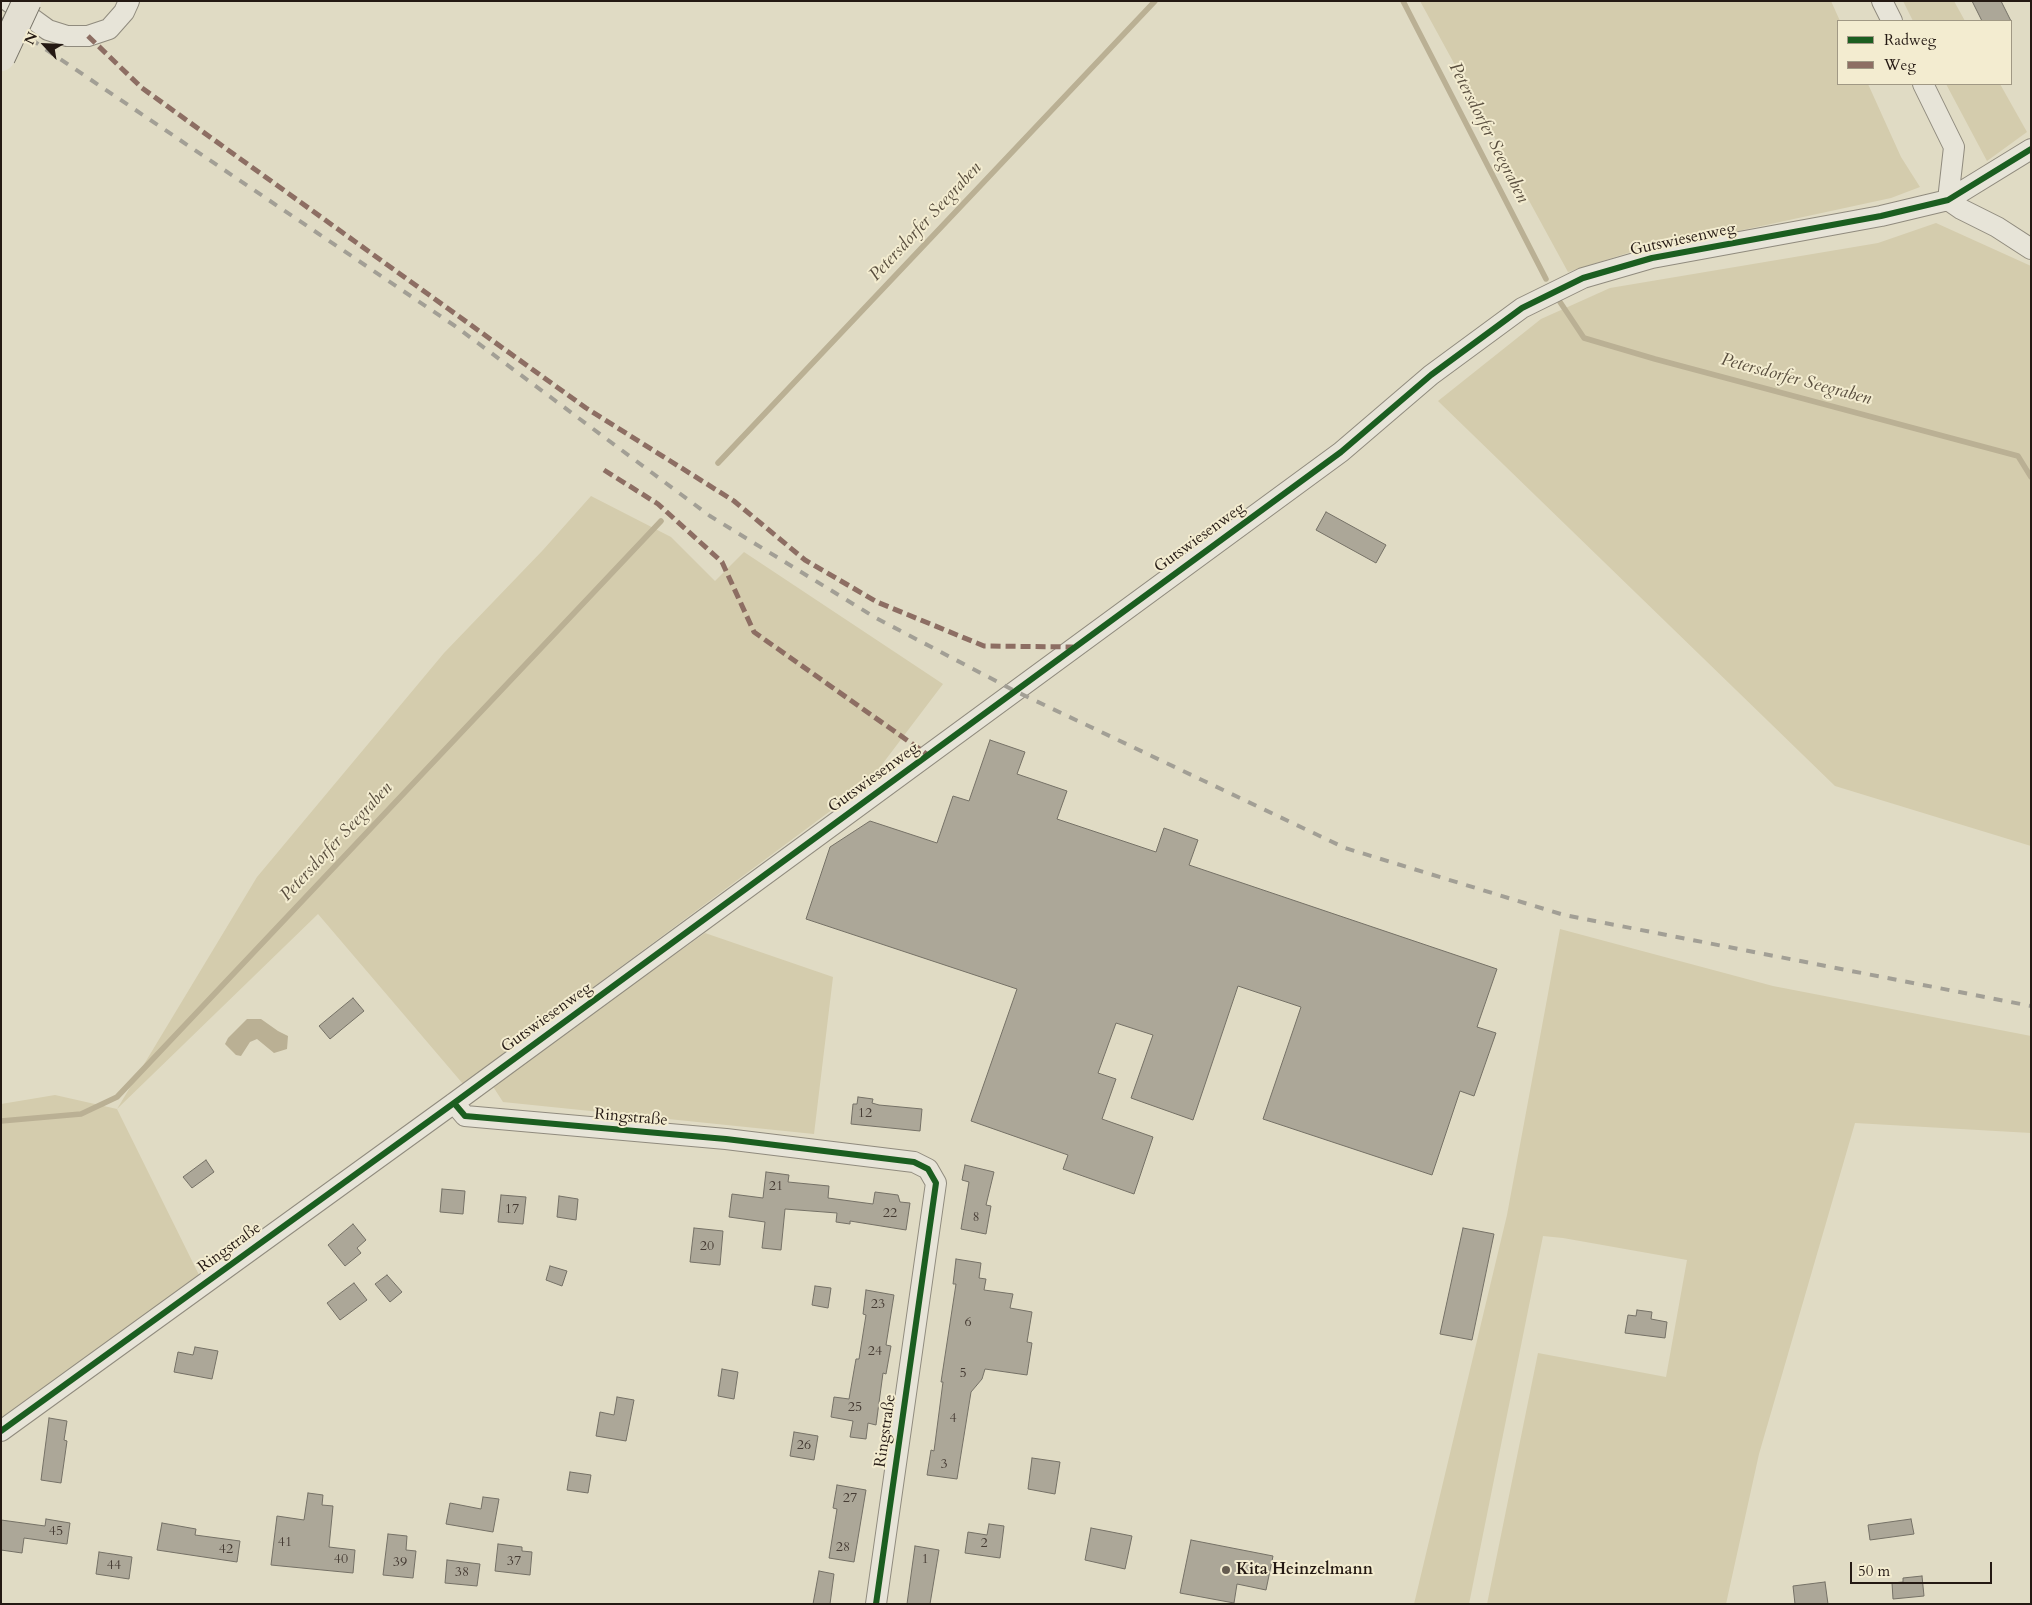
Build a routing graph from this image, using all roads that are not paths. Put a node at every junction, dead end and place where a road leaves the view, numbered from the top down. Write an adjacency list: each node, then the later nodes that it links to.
1 (8, 1): 3 (street)
2 (27, 1): 6 (highway, bridge)
3 (130, 1)
4 (1882, 1): 5 (street)
5 (1892, 20)
6 (1, 57)
7 (1923, 85): 9 (street)
8 (2031, 149): 9 (street, Gutswiesenweg)
9 (1948, 200): 10 (street); 11 (street, Gutswiesenweg)
10 (2031, 248)
11 (454, 1103): 12 (street, Ringstraße); 13 (street, Ringstraße)
12 (1, 1430)
13 (876, 1604)

